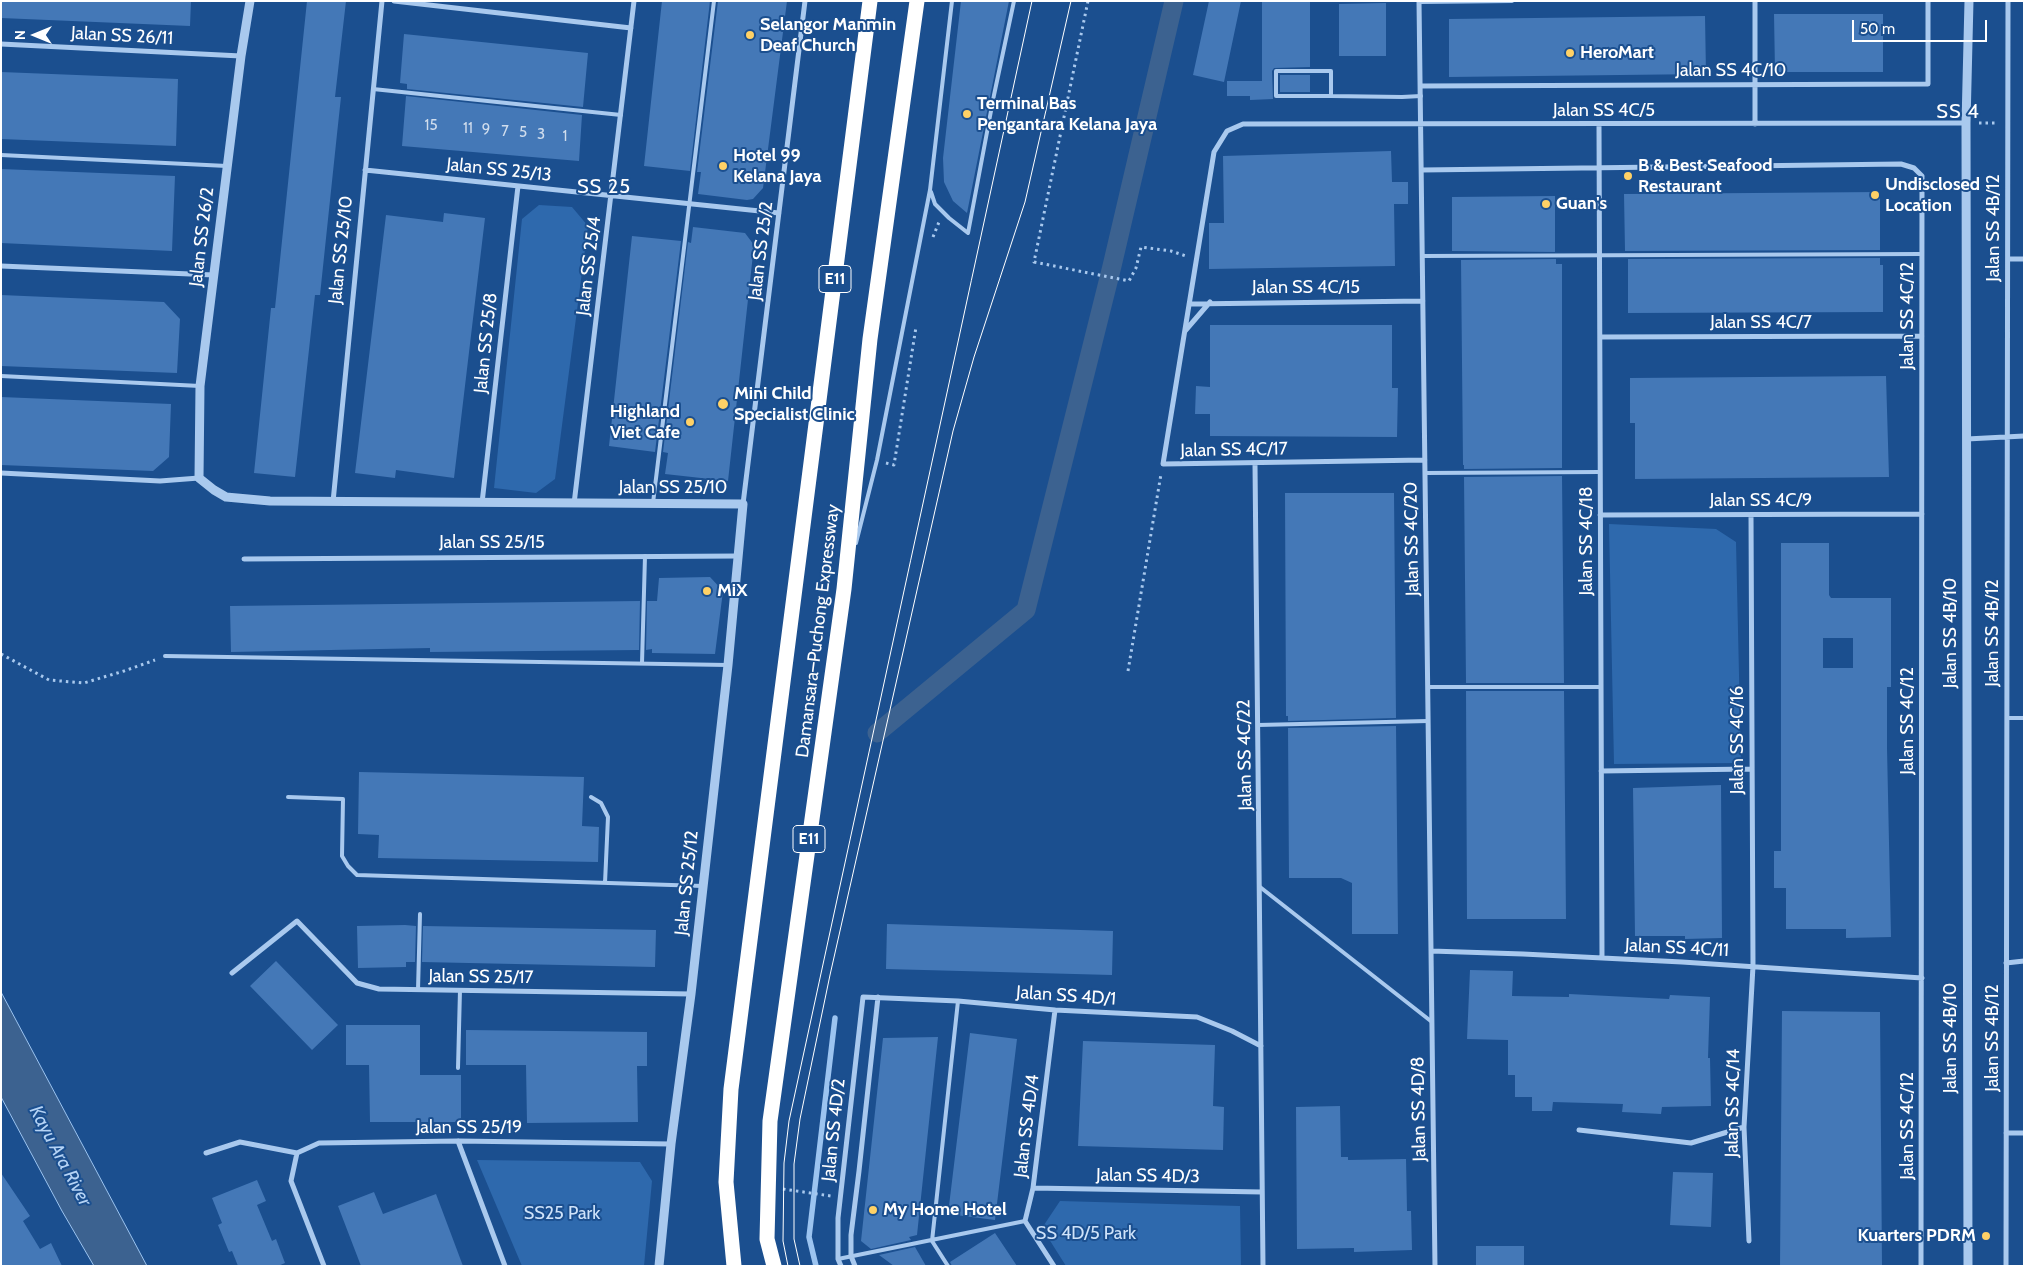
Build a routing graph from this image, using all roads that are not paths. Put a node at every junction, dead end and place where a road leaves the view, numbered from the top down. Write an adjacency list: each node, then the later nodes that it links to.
1 (250, 1): 19 (street, Jalan SS 26/2)
2 (382, 1): 22 (street, Jalan SS 25/10)
3 (394, 1): 17 (street)
4 (634, 1): 17 (street, Jalan SS 25/4)
5 (714, 1): 38 (lane)
6 (805, 1): 39 (street, Jalan SS 25/2)
7 (870, 1): 129 (highway, Damansara–Puchong Expressway / E11)
8 (917, 1): 75 (highway, Damansara–Puchong Expressway / E11)
9 (952, 1): 36 (lane)
10 (1014, 1): 36 (lane)
11 (1420, 1): 12 (lane); 21 (street, Jalan SS 4C/20)
12 (1512, 1)
13 (1755, 1): 20 (street)
14 (1928, 1): 20 (street, Jalan SS 4C/10)
15 (1969, 1): 26 (street, Jalan SS 4B/10)
16 (2008, 1): 44 (street, Jalan SS 4B/12)
17 (631, 28): 25 (street, Jalan SS 25/4)
18 (1, 44): 19 (street, Jalan SS 26/11)
19 (241, 56): 31 (street, Jalan SS 26/2)
20 (1755, 85): 21 (street, Jalan SS 4C/10); 27 (street)
21 (1421, 86): 24 (street, Jalan SS 4C/20)
22 (373, 89): 25 (lane); 33 (street, Jalan SS 25/10)
23 (1332, 96): 23 (lane); 24 (lane)
24 (1421, 96): 28 (street, Jalan SS 4C/20)
25 (620, 115): 37 (street, Jalan SS 25/4)
26 (1966, 123): 27 (street, Jalan SS 4C/5); 57 (street, Jalan SS 4B/10)
27 (1755, 124): 29 (street, Jalan SS 4C/5)
28 (1421, 125): 29 (street, Jalan SS 4C/5); 34 (street, Jalan SS 4C/20); 49 (street, Jalan SS 4C/5)
29 (1599, 125): 32 (street, Jalan SS 4C/18)
30 (1, 155): 31 (lane)
31 (227, 166): 46 (street, Jalan SS 26/2)
32 (1599, 169): 34 (street); 40 (street, Jalan SS 4C/12); 42 (street, Jalan SS 4C/18)
33 (365, 170): 35 (street, Jalan SS 25/13); 64 (street, Jalan SS 25/10)
34 (1422, 170): 41 (street, Jalan SS 4C/20)
35 (518, 186): 37 (street, Jalan SS 25/13); 65 (street, Jalan SS 25/8)
36 (930, 190): 75 (lane)
37 (611, 196): 38 (street, Jalan SS 25/13); 66 (street, Jalan SS 25/4)
38 (690, 204): 39 (street, Jalan SS 25/13); 67 (lane)
39 (779, 213): 68 (street, Jalan SS 25/2)
40 (1922, 254): 42 (lane); 51 (street, Jalan SS 4C/12)
41 (1422, 256): 42 (lane); 48 (street, Jalan SS 4C/20)
42 (1600, 256): 52 (street, Jalan SS 4C/18)
43 (2024, 258): 44 (street)
44 (2008, 259): 56 (street, Jalan SS 4B/12)
45 (1, 266): 46 (street)
46 (214, 275): 54 (street, Jalan SS 26/2)
47 (1210, 302): 48 (street, Jalan SS 4C/15); 49 (street, Jalan SS 4C/15); 50 (street)
48 (1423, 302): 58 (street, Jalan SS 4C/20)
49 (1189, 304): 50 (street)
50 (1185, 331): 59 (street, Jalan SS 4C/17)
51 (1922, 336): 52 (street, Jalan SS 4C/7); 69 (street, Jalan SS 4C/12)
52 (1600, 337): 60 (street, Jalan SS 4C/18)
53 (1, 376): 54 (lane)
54 (200, 386): 63 (street, Jalan SS 26/2)
55 (2024, 436): 56 (street)
56 (2008, 437): 57 (street); 81 (street, Jalan SS 4B/12)
57 (1967, 439): 125 (street, Jalan SS 4B/10)
58 (1425, 460): 59 (street, Jalan SS 4C/17); 62 (street, Jalan SS 4C/20)
59 (1255, 464): 84 (street, Jalan SS 4C/22)
60 (1600, 472): 62 (lane); 70 (street, Jalan SS 4C/18)
61 (1, 473): 63 (street)
62 (1425, 473): 79 (street, Jalan SS 4C/20)
63 (199, 478): 64 (street, Jalan SS 25/10)
64 (333, 502): 65 (street, Jalan SS 25/10)
65 (482, 503): 66 (street, Jalan SS 25/10)
66 (574, 504): 67 (street, Jalan SS 25/10)
67 (654, 504): 68 (street, Jalan SS 25/10)
68 (743, 504): 73 (street, Jalan SS 25/12)
69 (1922, 514): 71 (street, Jalan SS 4C/9); 99 (street, Jalan SS 4C/12)
70 (1600, 515): 71 (street, Jalan SS 4C/9); 80 (street, Jalan SS 4C/18)
71 (1751, 515): 85 (street, Jalan SS 4C/16)
72 (645, 556): 73 (street, Jalan SS 25/15); 74 (street, Jalan SS 25/15); 77 (lane)
73 (739, 556): 78 (street, Jalan SS 25/12)
74 (244, 559)
75 (844, 589): 130 (highway, Damansara–Puchong Expressway / E11)
76 (165, 656): 77 (lane)
77 (642, 663): 78 (lane)
78 (728, 664): 90 (street, Jalan SS 25/12)
79 (1428, 687): 80 (lane); 83 (street, Jalan SS 4C/20)
80 (1601, 687): 86 (street, Jalan SS 4C/18)
81 (2007, 718): 82 (lane); 96 (street, Jalan SS 4B/12)
82 (2024, 718)
83 (1428, 721): 84 (lane); 93 (street, Jalan SS 4C/20)
84 (1258, 725): 91 (street, Jalan SS 4C/22)
85 (1752, 769): 86 (street); 97 (street, Jalan SS 4C/16)
86 (1601, 770): 94 (street, Jalan SS 4C/18)
87 (288, 797): 89 (lane)
88 (591, 797): 89 (lane)
89 (605, 882): 90 (lane)
90 (703, 886): 102 (street, Jalan SS 25/12)
91 (1260, 887): 107 (lane); 108 (street, Jalan SS 4C/22)
92 (420, 914): 100 (lane)
93 (1431, 952): 94 (street, Jalan SS 4C/11); 107 (street, Jalan SS 4D/8)
94 (1602, 958): 97 (street, Jalan SS 4C/11)
95 (2024, 961): 96 (street)
96 (2006, 963): 112 (street, Jalan SS 4B/12)
97 (1752, 966): 99 (street, Jalan SS 4C/11); 110 (street, Jalan SS 4C/14)
98 (232, 973): 100 (street, Jalan SS 25/17)
99 (1922, 978): 137 (street, Jalan SS 4C/12)
100 (418, 990): 101 (street, Jalan SS 25/17)
101 (460, 990): 102 (street, Jalan SS 25/17); 109 (lane)
102 (691, 994): 115 (street, Jalan SS 25/12)
103 (863, 997): 104 (street, Jalan SS 4D/1); 124 (street, Jalan SS 4D/2)
104 (878, 997): 105 (street, Jalan SS 4D/1); 123 (street)
105 (958, 1001): 106 (street, Jalan SS 4D/1); 121 (lane)
106 (1055, 1010): 108 (street, Jalan SS 4D/1); 118 (street, Jalan SS 4D/4)
107 (1432, 1022): 136 (street, Jalan SS 4D/8)
108 (1261, 1046): 119 (street, Jalan SS 4C/22)
109 (458, 1068)
110 (1744, 1127): 111 (street); 122 (street, Jalan SS 4C/14)
111 (1578, 1130)
112 (2006, 1133): 113 (street); 138 (street, Jalan SS 4B/12)
113 (2024, 1133)
114 (458, 1141): 115 (street, Jalan SS 25/19); 117 (street, Jalan SS 25/19); 127 (street)
115 (671, 1144): 128 (street, Jalan SS 25/12)
116 (206, 1153): 117 (street)
117 (297, 1153): 126 (street)
118 (1033, 1188): 119 (street, Jalan SS 4D/3); 120 (street, Jalan SS 4D/4)
119 (1262, 1192): 135 (street, Jalan SS 4C/22)
120 (1025, 1222): 121 (lane); 134 (street)
121 (932, 1241): 123 (lane); 133 (lane)
122 (1749, 1241)
123 (850, 1256): 124 (lane); 132 (street)
124 (838, 1259): 131 (street, Jalan SS 4D/2)
125 (1968, 1265)
126 (324, 1266)
127 (505, 1266)
128 (659, 1266)
129 (734, 1266)
130 (774, 1266)
131 (841, 1266)
132 (855, 1266)
133 (948, 1266)
134 (1054, 1266)
135 (1263, 1266)
136 (1434, 1266)
137 (1922, 1266)
138 (2006, 1266)

